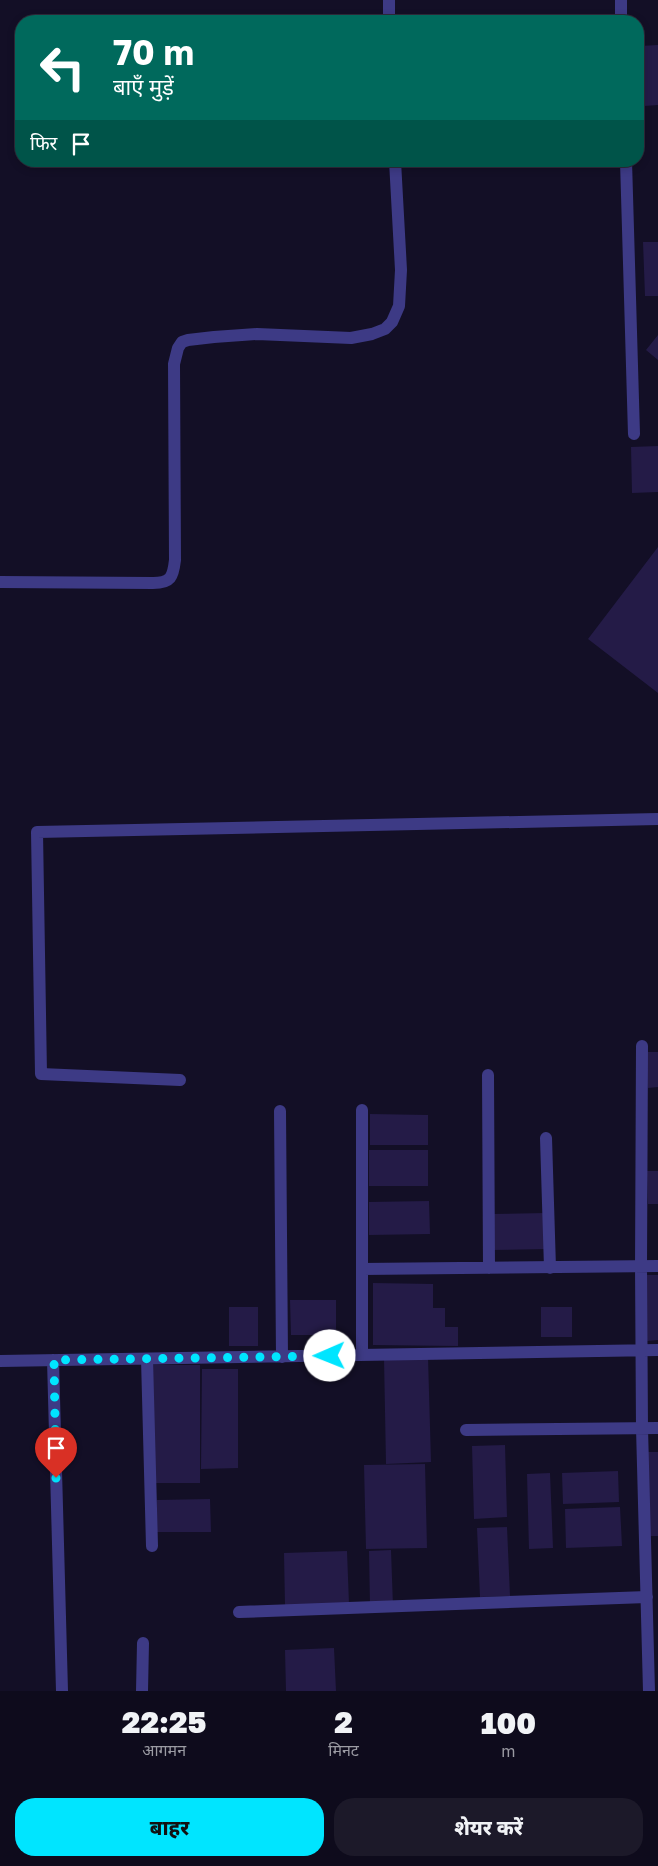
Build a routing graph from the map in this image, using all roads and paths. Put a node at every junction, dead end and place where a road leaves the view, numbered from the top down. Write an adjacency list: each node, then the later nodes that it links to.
1 (389, 0): 3 (street)
2 (621, 0): 4 (street)
3 (390, 15)
4 (622, 15)
5 (395, 167): 8 (street)
6 (626, 167): 7 (street)
7 (634, 434)
8 (0, 582)
9 (658, 819): 12 (street)
10 (642, 1046): 16 (street)
11 (488, 1075): 18 (street)
12 (180, 1080)
13 (362, 1110): 20 (street)
14 (280, 1111): 24 (street)
15 (546, 1138): 19 (street)
16 (641, 1266): 17 (street); 19 (street); 21 (street)
17 (658, 1266)
18 (489, 1268): 19 (street); 20 (street)
19 (550, 1268)
20 (362, 1269): 23 (street)
21 (642, 1350): 22 (street); 23 (street); 28 (street)
22 (658, 1350)
23 (362, 1355): 24 (street)
24 (282, 1356): 25 (street)
25 (147, 1359): 26 (street); 31 (street)
26 (54, 1360): 27 (street); 36 (street)
27 (0, 1361)
28 (642, 1428): 29 (street); 30 (street); 32 (street)
29 (658, 1428)
30 (466, 1430)
31 (152, 1546)
32 (646, 1597): 33 (street); 34 (street)
33 (652, 1610): 38 (street)
34 (239, 1612)
35 (143, 1642): 37 (street)
36 (62, 1691)
37 (142, 1691)
38 (649, 1691)

